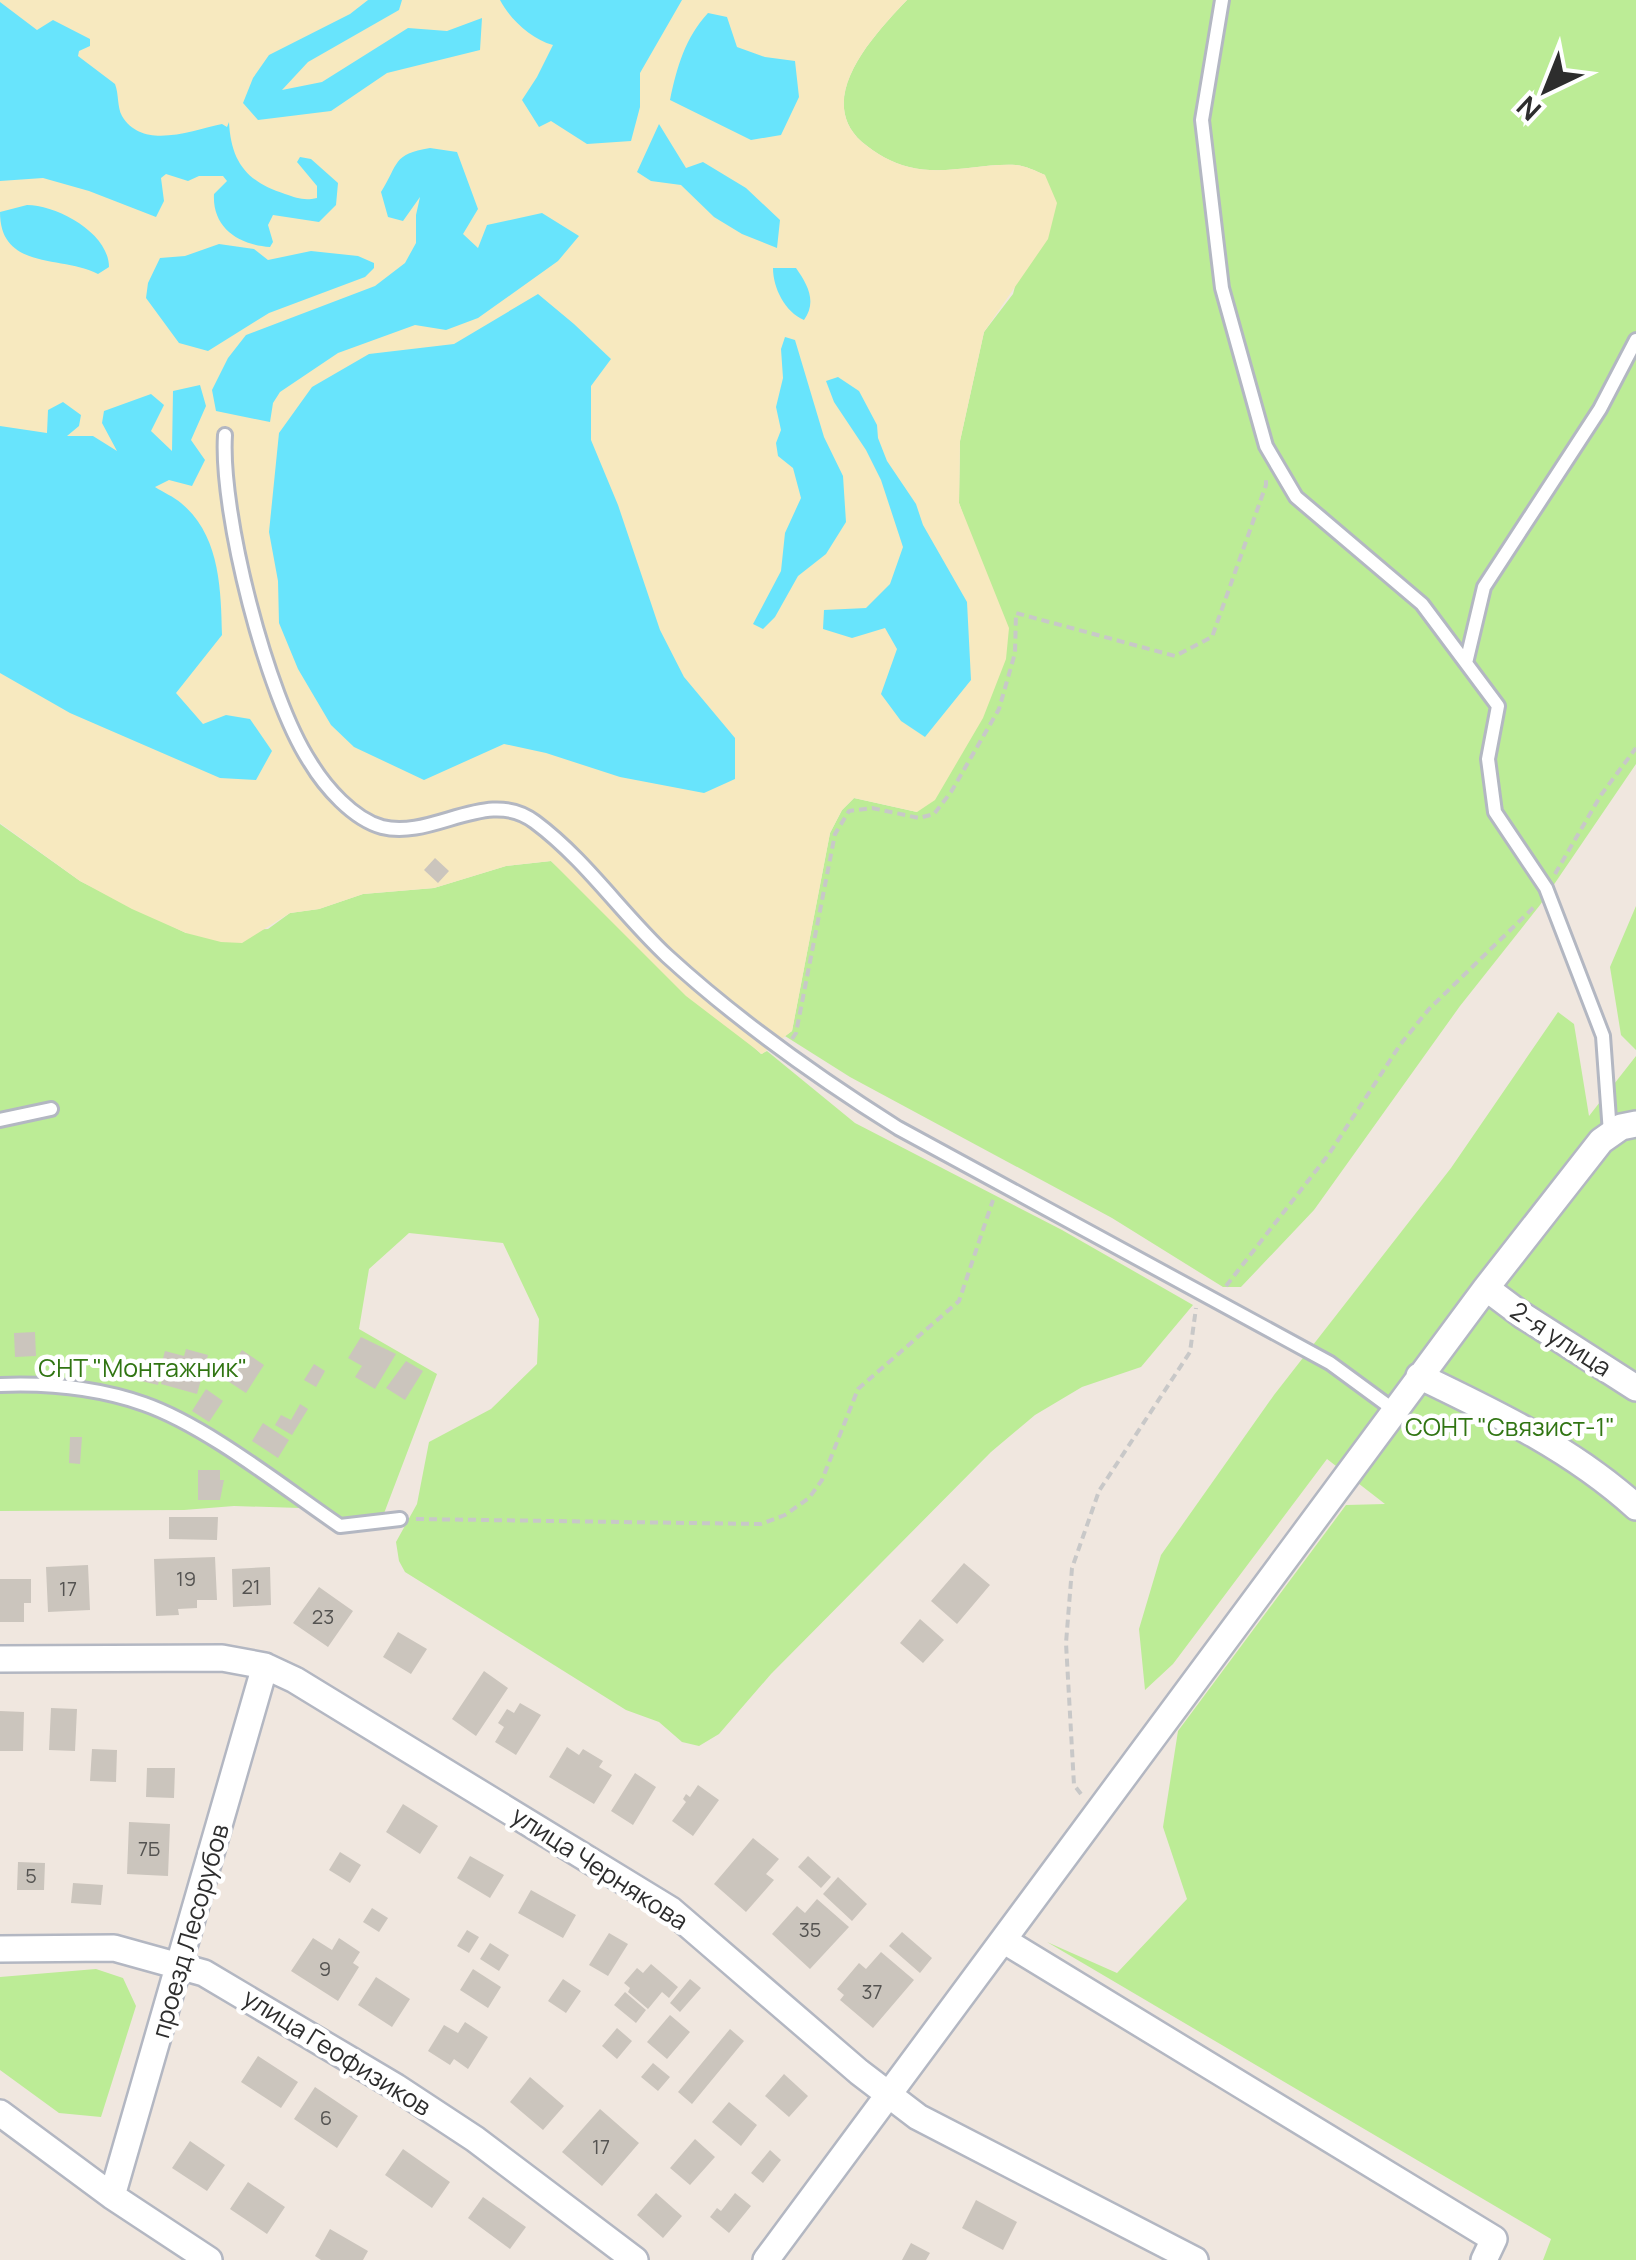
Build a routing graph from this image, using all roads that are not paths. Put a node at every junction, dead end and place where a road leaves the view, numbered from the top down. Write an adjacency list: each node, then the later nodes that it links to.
1 (1222, 0): 4 (lane)
2 (1636, 340): 4 (lane)
3 (224, 435): 13 (lane)
4 (1466, 663): 8 (lane)
5 (52, 1109): 6 (lane)
6 (0, 1120)
7 (1636, 1124): 8 (street)
8 (1610, 1133): 9 (street)
9 (1486, 1288): 10 (street); 12 (street, 2-я улица)
10 (1419, 1376): 13 (street); 14 (street)
11 (0, 1385): 15 (lane)
12 (1636, 1388)
13 (1394, 1410): 18 (street)
14 (1636, 1507)
15 (400, 1519)
16 (0, 1658): 17 (street, улица Чернякова)
17 (265, 1666): 20 (street, проезд Лесорубов); 21 (street, улица Чернякова)
18 (1003, 1940): 21 (street); 24 (street)
19 (0, 1949): 20 (street, улица Геофизиков)
20 (181, 1964): 23 (street, проезд Лесорубов); 26 (street, улица Геофизиков)
21 (886, 2095): 27 (street); 28 (street, улица Чернякова)
22 (0, 2113): 23 (street)
23 (112, 2196): 25 (street)
24 (1489, 2249)
25 (208, 2260)
26 (635, 2260)
27 (766, 2260)
28 (1195, 2260)

